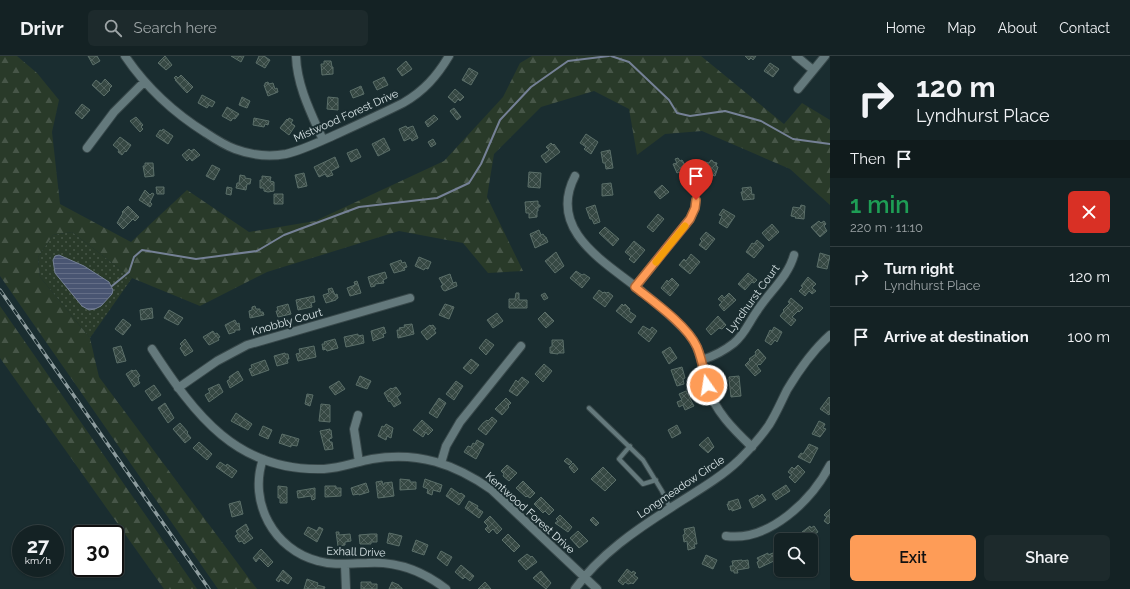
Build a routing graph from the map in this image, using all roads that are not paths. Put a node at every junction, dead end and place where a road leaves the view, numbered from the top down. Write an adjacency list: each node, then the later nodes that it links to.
1 (125, 56): 7 (street, Mistwood Forest Drive)
2 (296, 56): 9 (street)
3 (449, 56): 9 (street, Mistwood Forest Drive)
4 (796, 56): 6 (street)
5 (825, 56): 6 (street)
6 (813, 70): 8 (street)
7 (144, 82): 9 (street, Mistwood Forest Drive); 10 (street)
8 (798, 89)
9 (323, 140)
10 (87, 148)
11 (575, 176): 14 (street)
12 (696, 200): 14 (street)
13 (794, 255): 19 (street, Lyndhurst Court)
14 (635, 287): 19 (street)
15 (410, 298): 20 (street, Knobbly Court)
16 (830, 335): 24 (street, Longmeadow Circle)
17 (521, 346): 27 (street)
18 (152, 349): 20 (street, Kentwood Forest Drive)
19 (702, 360): 24 (street)
20 (178, 388): 25 (street, Kentwood Forest Drive)
21 (588, 408): 23 (lane)
22 (358, 415): 26 (street)
23 (630, 446): 29 (lane); 29 (lane)
24 (752, 447): 30 (street, Longmeadow Circle)
25 (263, 459): 26 (street, Kentwood Forest Drive); 32 (street, Exhall Drive)
26 (359, 462): 27 (street, Kentwood Forest Drive)
27 (441, 463): 33 (street, Kentwood Forest Drive)
28 (830, 465): 31 (street)
29 (656, 480): 30 (lane)
30 (670, 508): 33 (street, Longmeadow Circle)
31 (726, 536)
32 (345, 565): 34 (street); 35 (street, Exhall Drive)
33 (584, 576): 36 (street, Longmeadow Circle); 37 (street, Kentwood Forest Drive)
34 (346, 589)
35 (446, 589)
36 (575, 589)
37 (597, 589)

